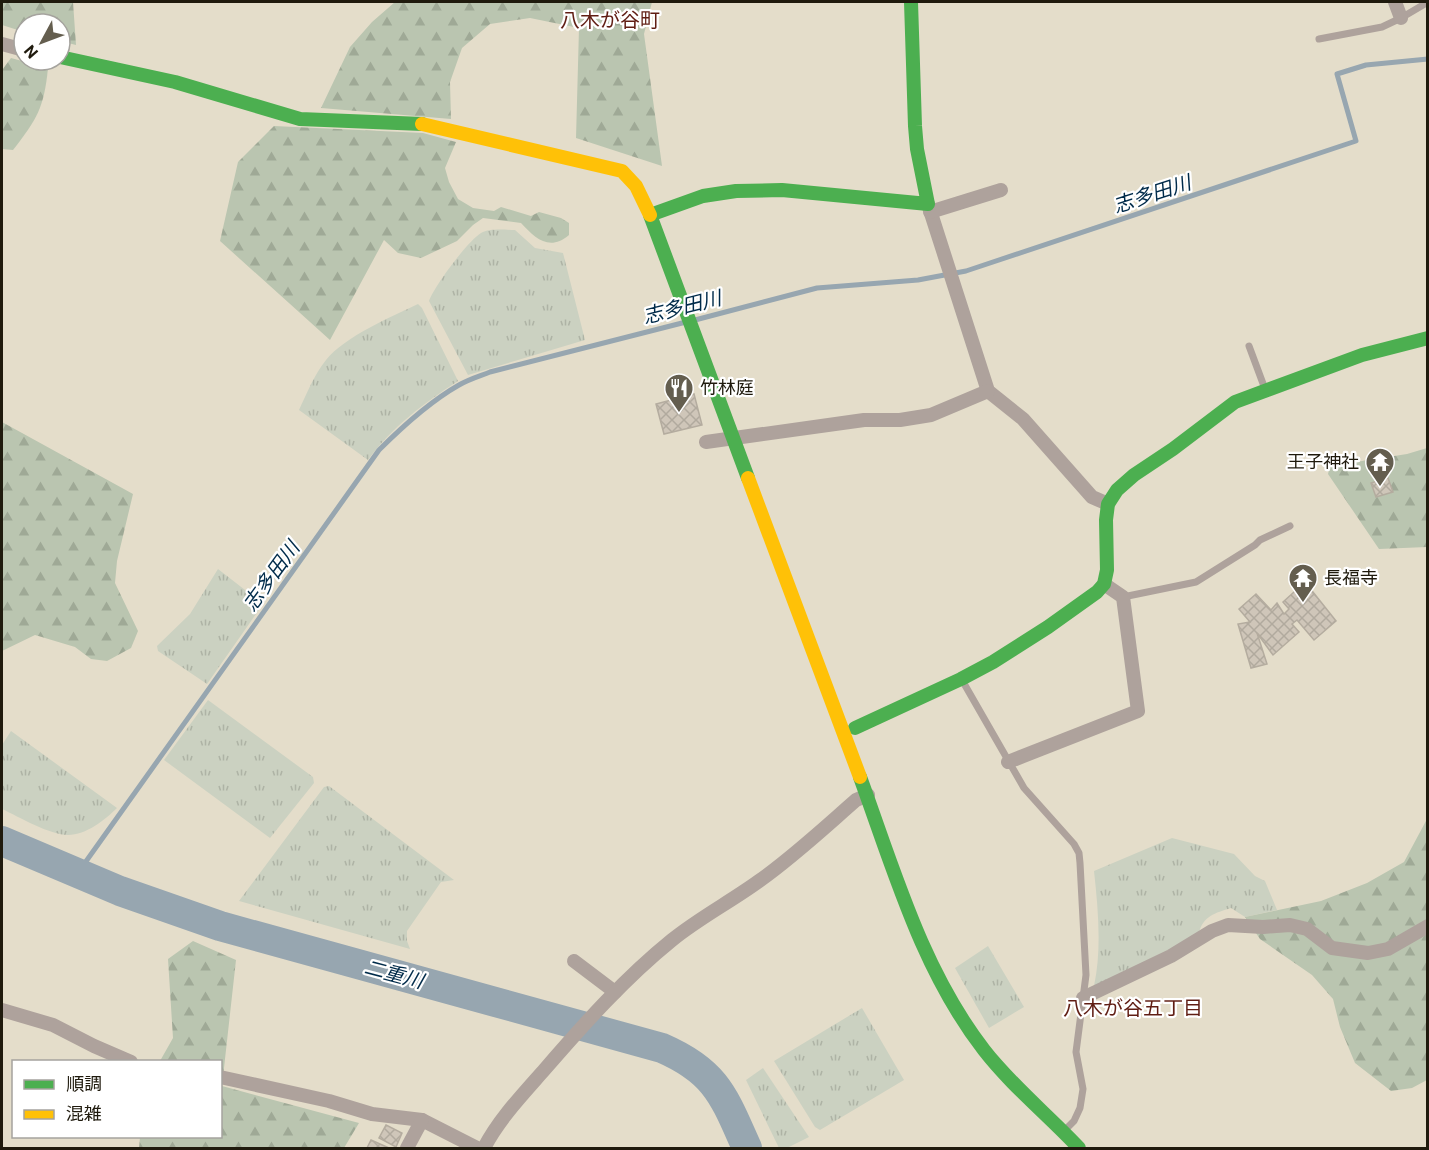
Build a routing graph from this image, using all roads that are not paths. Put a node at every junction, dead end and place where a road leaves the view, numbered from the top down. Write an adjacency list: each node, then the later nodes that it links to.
1 (911, 2): 8 (street)
2 (1395, 2): 4 (street)
3 (1428, 2): 4 (lane)
4 (1401, 18): 5 (lane)
5 (1319, 39)
6 (72, 60): 9 (street)
7 (1001, 190): 8 (street)
8 (929, 208): 9 (street); 13 (street)
9 (650, 215): 14 (street)
10 (1428, 338): 12 (street)
11 (1249, 346): 12 (lane)
12 (1266, 390): 16 (street)
13 (988, 391): 14 (street); 16 (street)
14 (735, 439): 15 (street); 21 (street)
15 (706, 442)
16 (1108, 504): 18 (street)
17 (1290, 526): 19 (lane)
18 (1104, 584): 19 (street); 20 (street)
19 (1123, 597): 22 (street)
20 (961, 679): 21 (street); 22 (lane)
21 (850, 731): 23 (street)
22 (1008, 762): 27 (lane)
23 (868, 795): 26 (street); 32 (street)
24 (1428, 926): 27 (street)
25 (574, 961): 26 (street)
26 (615, 992): 35 (street)
27 (1083, 998): 32 (lane)
28 (2, 1010): 29 (street)
29 (126, 1060)
30 (222, 1077): 31 (street)
31 (422, 1120): 33 (street); 34 (street)
32 (1064, 1131): 36 (street)
33 (407, 1149)
34 (477, 1149)
35 (484, 1149)
36 (1079, 1149)

